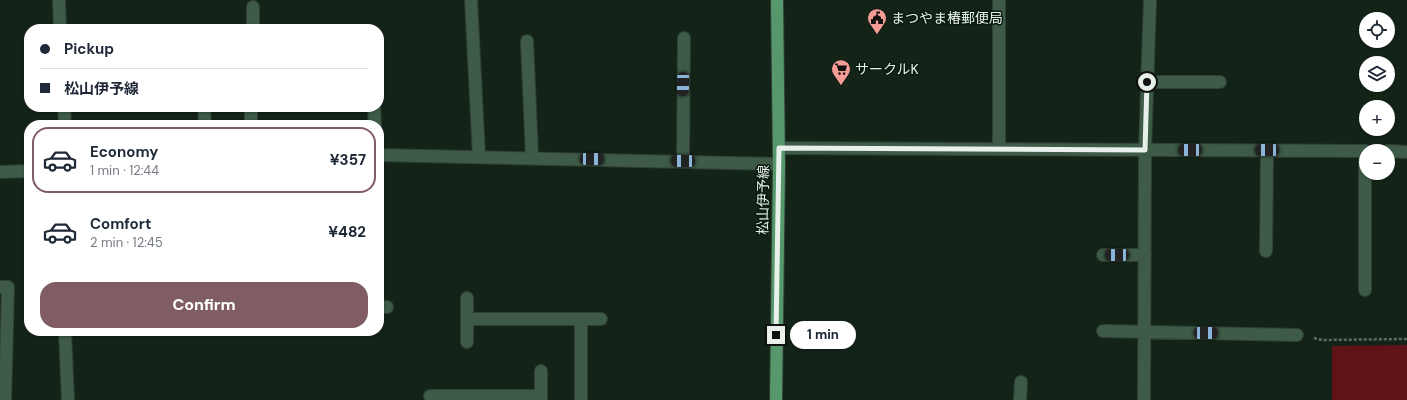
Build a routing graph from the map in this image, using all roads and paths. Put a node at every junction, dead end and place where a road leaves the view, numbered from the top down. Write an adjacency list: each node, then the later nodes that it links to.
1 (59, 0): 7 (street)
2 (471, 0): 21 (street)
3 (777, 0): 13 (main road, 松山伊予線)
4 (999, 0): 14 (street)
5 (1150, 0): 11 (street)
6 (254, 8): 8 (street)
7 (60, 24)
8 (253, 24)
9 (684, 38): 23 (street)
10 (528, 40): 22 (street)
11 (1147, 82): 12 (street); 15 (street)
12 (1220, 82)
13 (779, 148): 14 (street); 24 (main road, 松山伊予線)
14 (999, 149): 15 (street)
15 (1145, 150): 16 (street); 30 (street)
16 (1267, 150): 17 (street); 28 (street)
17 (1359, 151)
18 (1395, 151): 19 (street)
19 (1407, 152)
20 (384, 155): 21 (street)
21 (479, 156): 22 (street)
22 (532, 158): 23 (street)
23 (683, 161): 24 (street)
24 (779, 164): 51 (main road, 松山伊予線)
25 (24, 170): 26 (street)
26 (0, 172)
27 (1365, 180): 32 (street)
28 (1266, 251)
29 (1103, 255): 30 (street)
30 (1145, 255): 38 (street)
31 (0, 287): 48 (street)
32 (1365, 290)
33 (467, 298): 34 (street)
34 (467, 319): 35 (street); 42 (street)
35 (581, 319): 36 (street); 50 (street)
36 (601, 319)
37 (1103, 331): 38 (street)
38 (1145, 332): 39 (street); 53 (street)
39 (1298, 335): 41 (path)
40 (66, 336): 49 (street)
41 (1407, 339)
42 (467, 342)
43 (541, 371): 47 (street)
44 (1020, 382): 52 (street)
45 (430, 396): 46 (street)
46 (467, 398): 47 (street)
47 (541, 398)
48 (5, 400)
49 (68, 400)
50 (581, 400)
51 (776, 400)
52 (1020, 400)
53 (1144, 400)

